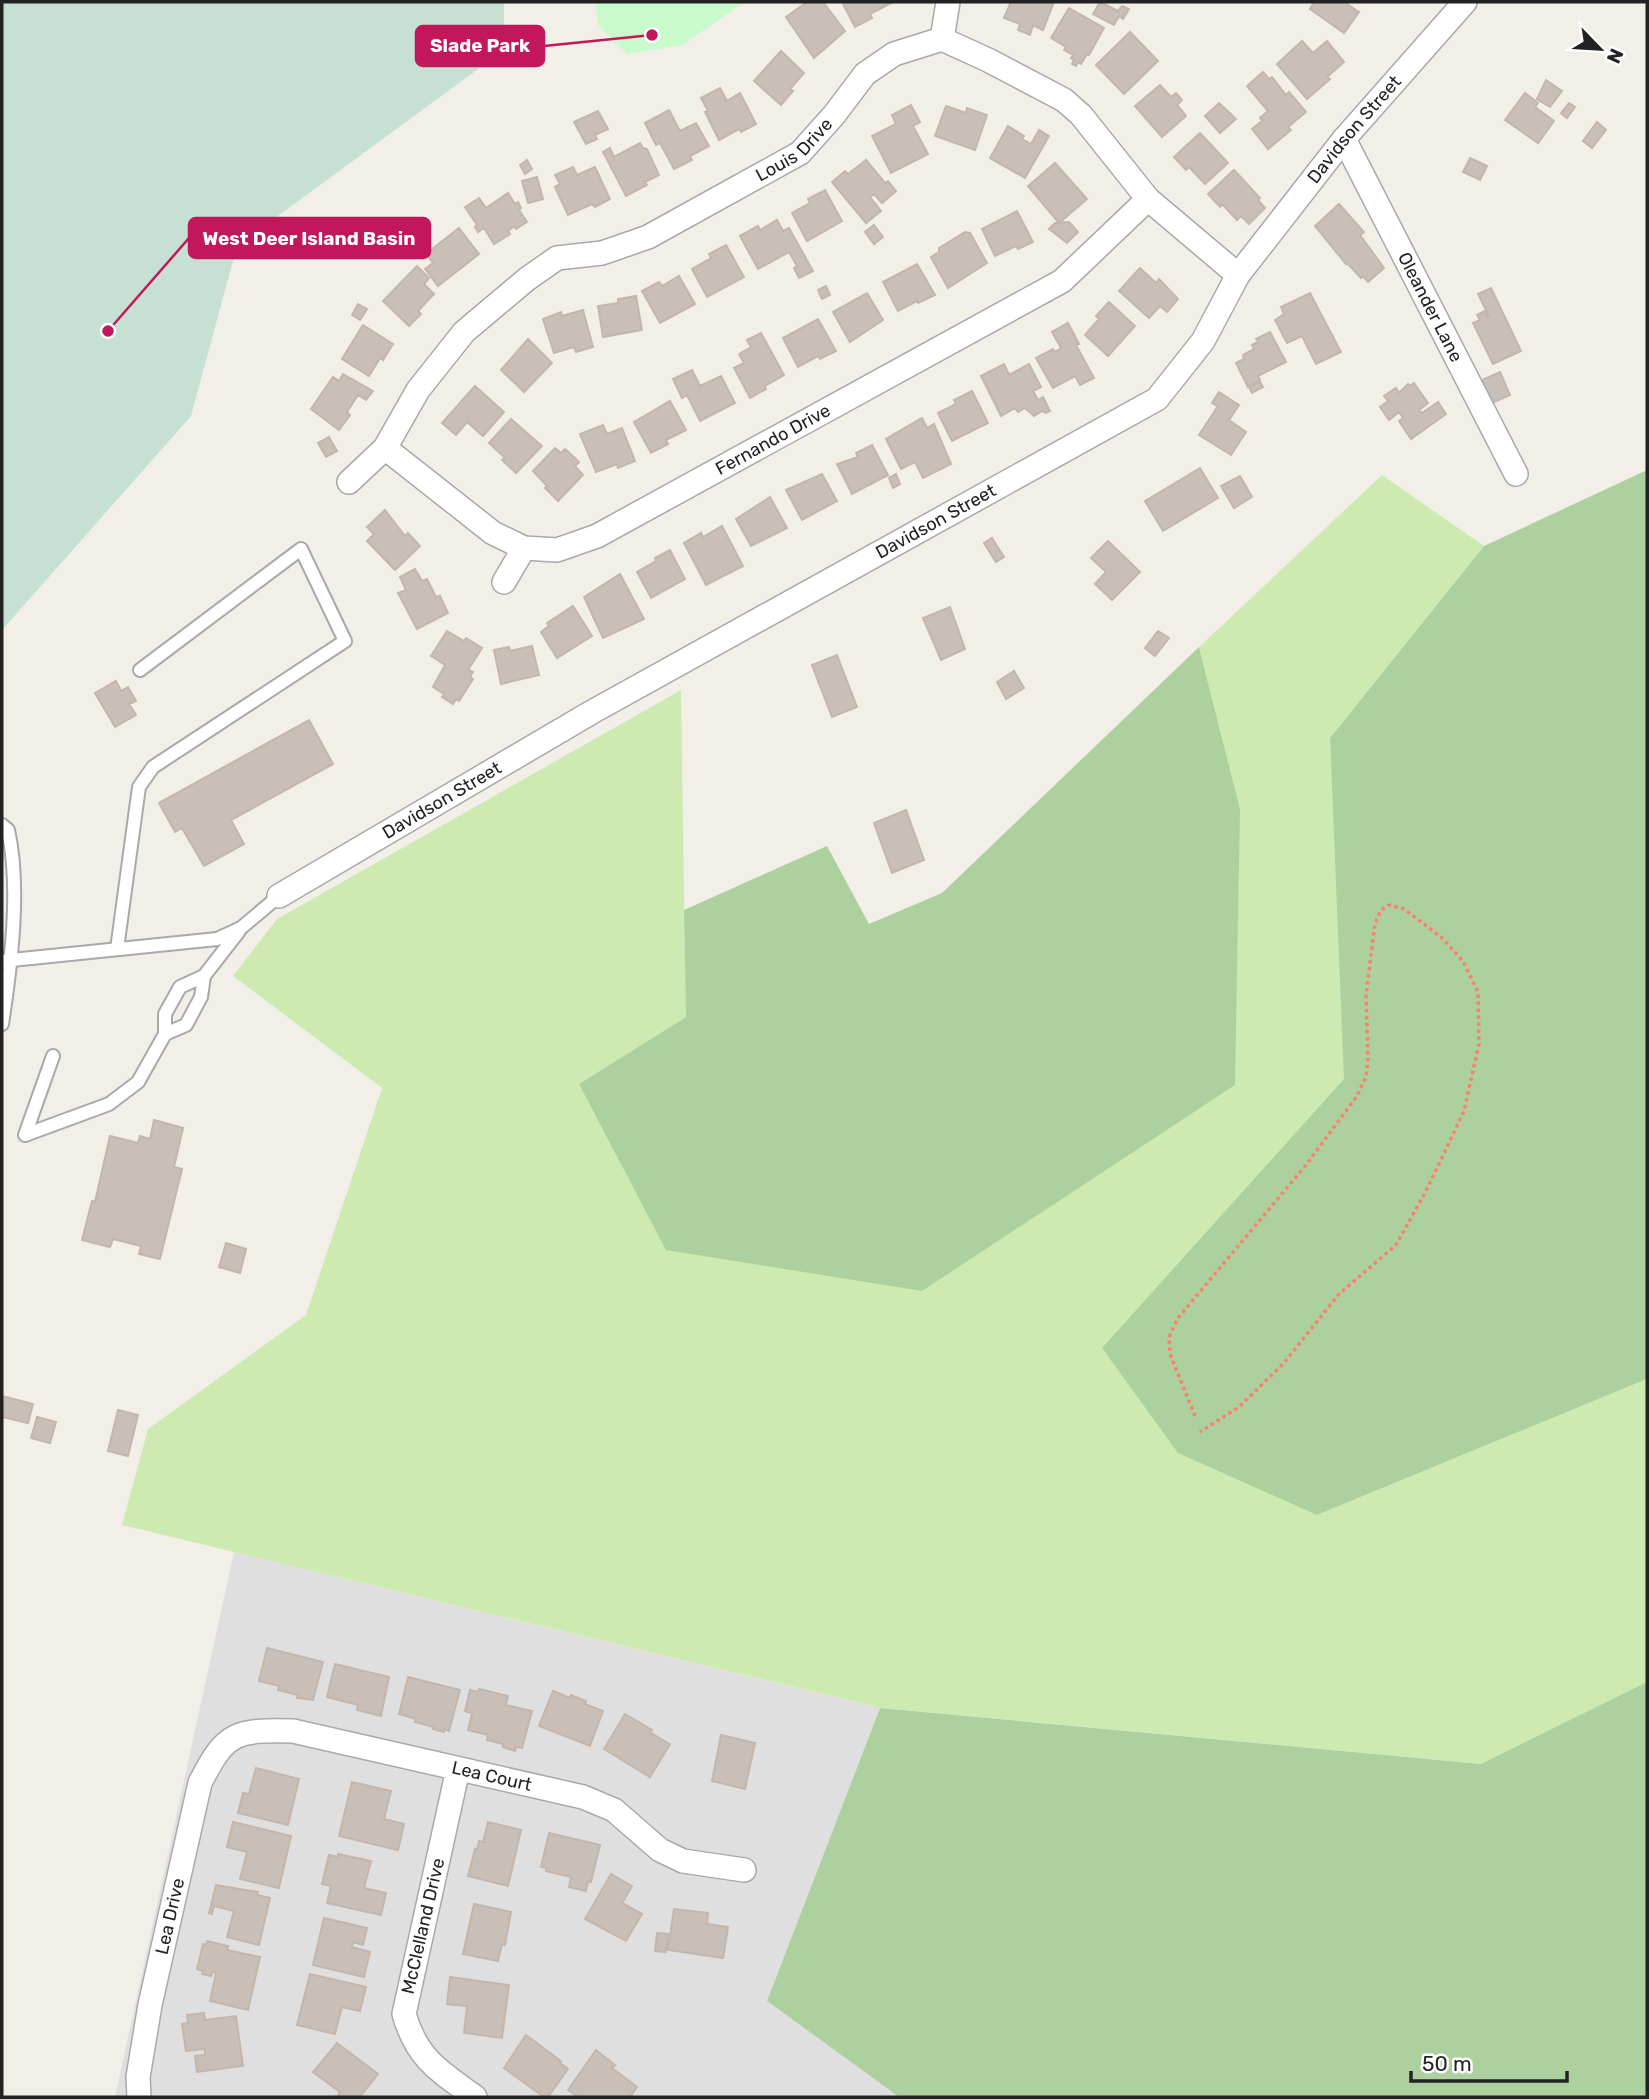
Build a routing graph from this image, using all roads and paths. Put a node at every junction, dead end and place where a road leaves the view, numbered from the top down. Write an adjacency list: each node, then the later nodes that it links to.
1 (948, 2): 3 (street)
2 (1465, 2): 4 (street, Davidson Street)
3 (942, 39): 5 (street); 7 (street, Louis Drive)
4 (1344, 139): 6 (street, Davidson Street); 8 (street, Oleander Lane)
5 (1148, 199): 6 (street); 10 (street, Fernando Drive)
6 (1238, 275): 14 (street, Davidson Street)
7 (385, 448): 9 (street, Louis Drive); 10 (street, Fernando Drive)
8 (1516, 474)
9 (349, 482)
10 (524, 548): 11 (street)
11 (504, 582)
12 (140, 670): 16 (lane)
13 (2, 825): 17 (lane)
14 (278, 896): 15 (lane)
15 (241, 928): 16 (lane); 18 (lane)
16 (117, 949): 17 (lane)
17 (7, 960): 19 (lane)
18 (204, 976): 20 (lane); 20 (lane)
19 (2, 1024)
20 (165, 1034): 21 (lane)
21 (53, 1056)
22 (1195, 1416): 23 (path)
23 (1200, 1432)
24 (224, 1743): 25 (street, Lea Court); 27 (street, Lea Drive)
25 (458, 1769): 26 (street, Lea Court); 28 (street, McClelland Drive)
26 (744, 1870)
27 (139, 2097)
28 (475, 2097)

